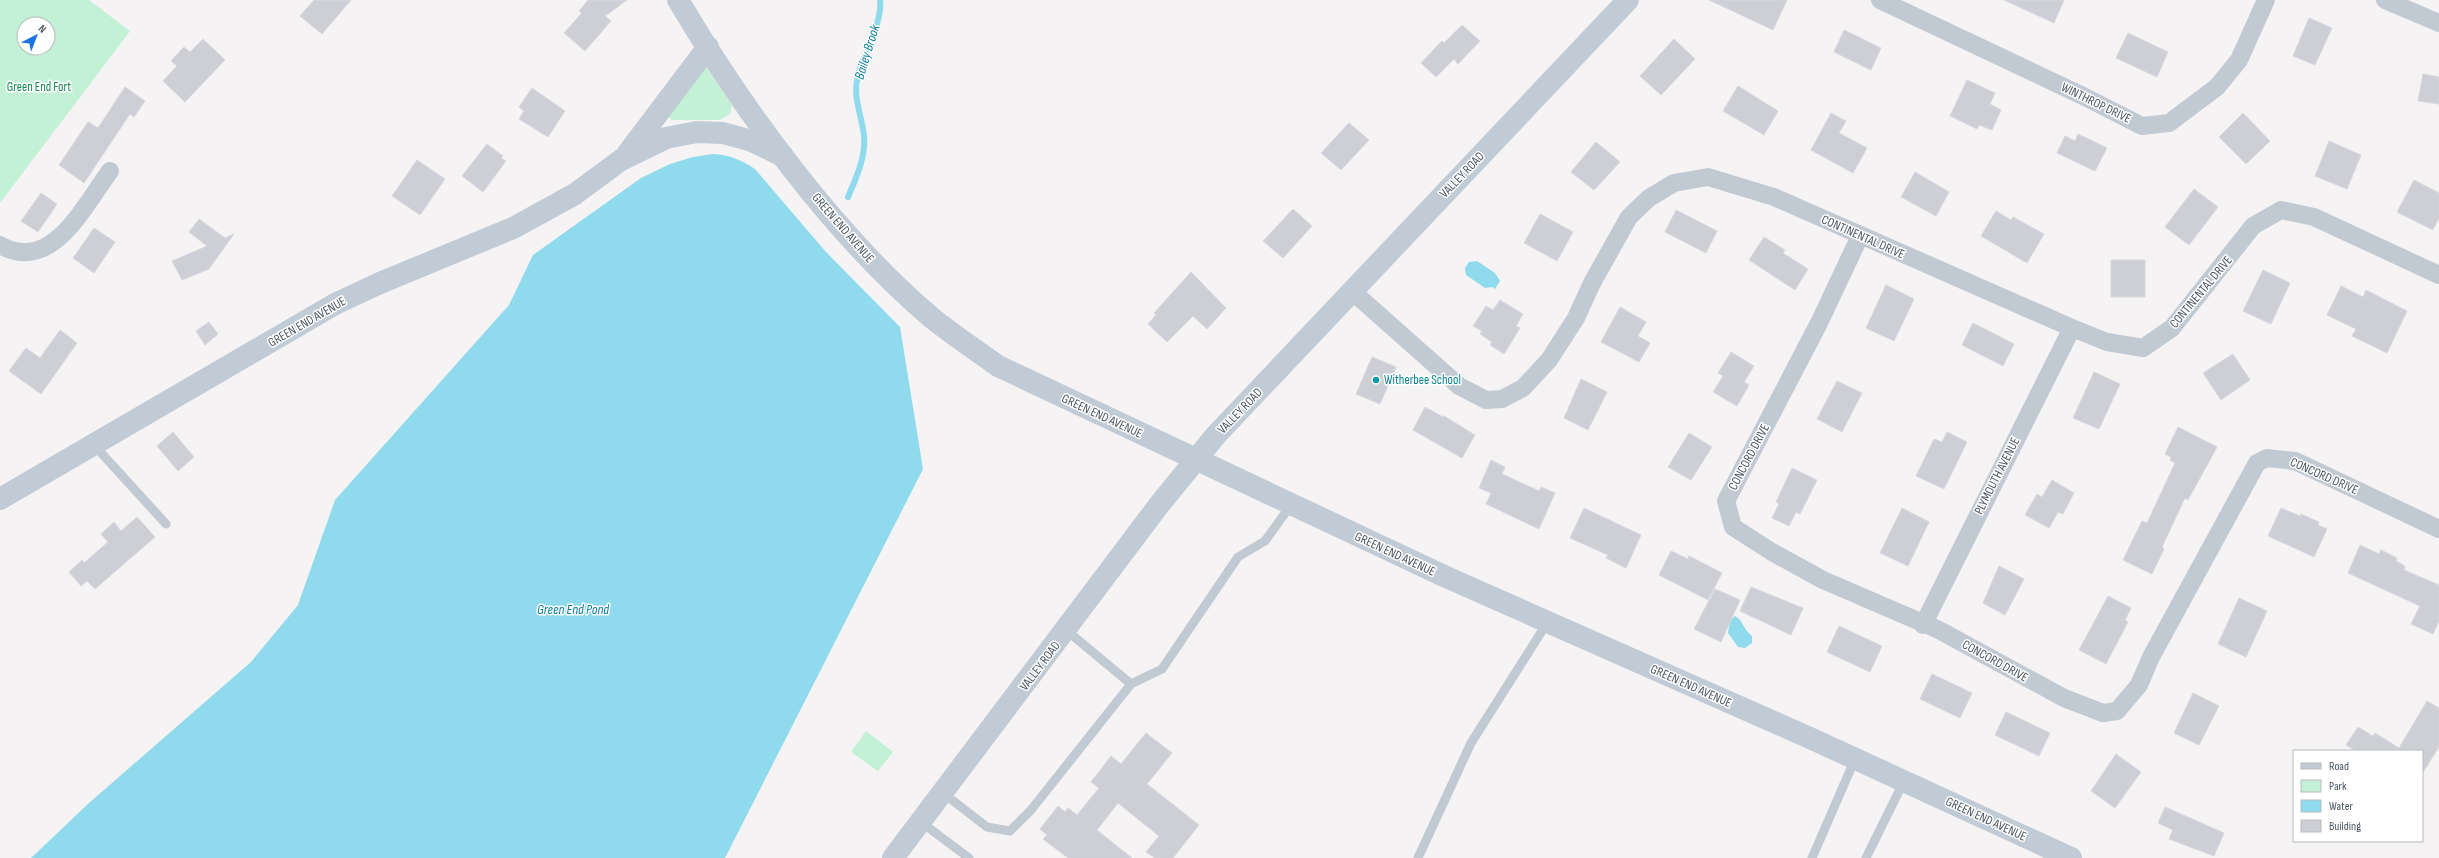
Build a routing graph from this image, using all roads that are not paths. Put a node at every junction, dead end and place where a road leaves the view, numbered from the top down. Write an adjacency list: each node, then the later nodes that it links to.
1 (678, 0): 7 (main road)
2 (1628, 0): 14 (main road, VALLEY ROAD)
3 (1880, 0): 4 (street, WINTHROP DRIVE)
4 (2266, 0)
5 (2385, 0): 6 (street)
6 (2439, 23)
7 (708, 47): 8 (main road, GREEN END AVENUE); 9 (main road, GREEN END AVENUE)
8 (784, 157): 9 (main road, GREEN END AVENUE); 17 (main road, GREEN END AVENUE)
9 (621, 160): 16 (main road, GREEN END AVENUE)
10 (110, 172): 12 (street)
11 (1860, 236): 14 (street, CONTINENTAL DRIVE); 15 (street, CONTINENTAL DRIVE); 23 (street, CONCORD DRIVE)
12 (0, 245)
13 (2439, 275): 15 (street, CONTINENTAL DRIVE)
14 (1353, 292): 17 (main road, VALLEY ROAD)
15 (2072, 328): 23 (street, PLYMOUTH AVENUE)
16 (94, 445): 18 (main road, GREEN END AVENUE); 20 (lane)
17 (1196, 460): 19 (main road, GREEN END AVENUE); 24 (main road, VALLEY ROAD)
18 (0, 499)
19 (1291, 504): 22 (main road, GREEN END AVENUE); 25 (lane)
20 (166, 524)
21 (2439, 529): 23 (street, CONCORD DRIVE)
22 (1547, 623): 26 (main road, GREEN END AVENUE); 32 (lane)
23 (1923, 624)
24 (1066, 630): 25 (lane); 28 (main road, VALLEY ROAD)
25 (1131, 684): 28 (lane)
26 (1856, 759): 27 (main road, GREEN END AVENUE); 33 (lane)
27 (1904, 781): 34 (lane); 35 (main road, GREEN END AVENUE)
28 (943, 792): 29 (main road, VALLEY ROAD)
29 (920, 822): 30 (main road, VALLEY ROAD); 31 (lane)
30 (893, 858)
31 (969, 858)
32 (1418, 858)
33 (1812, 858)
34 (1866, 858)
35 (2071, 858)

